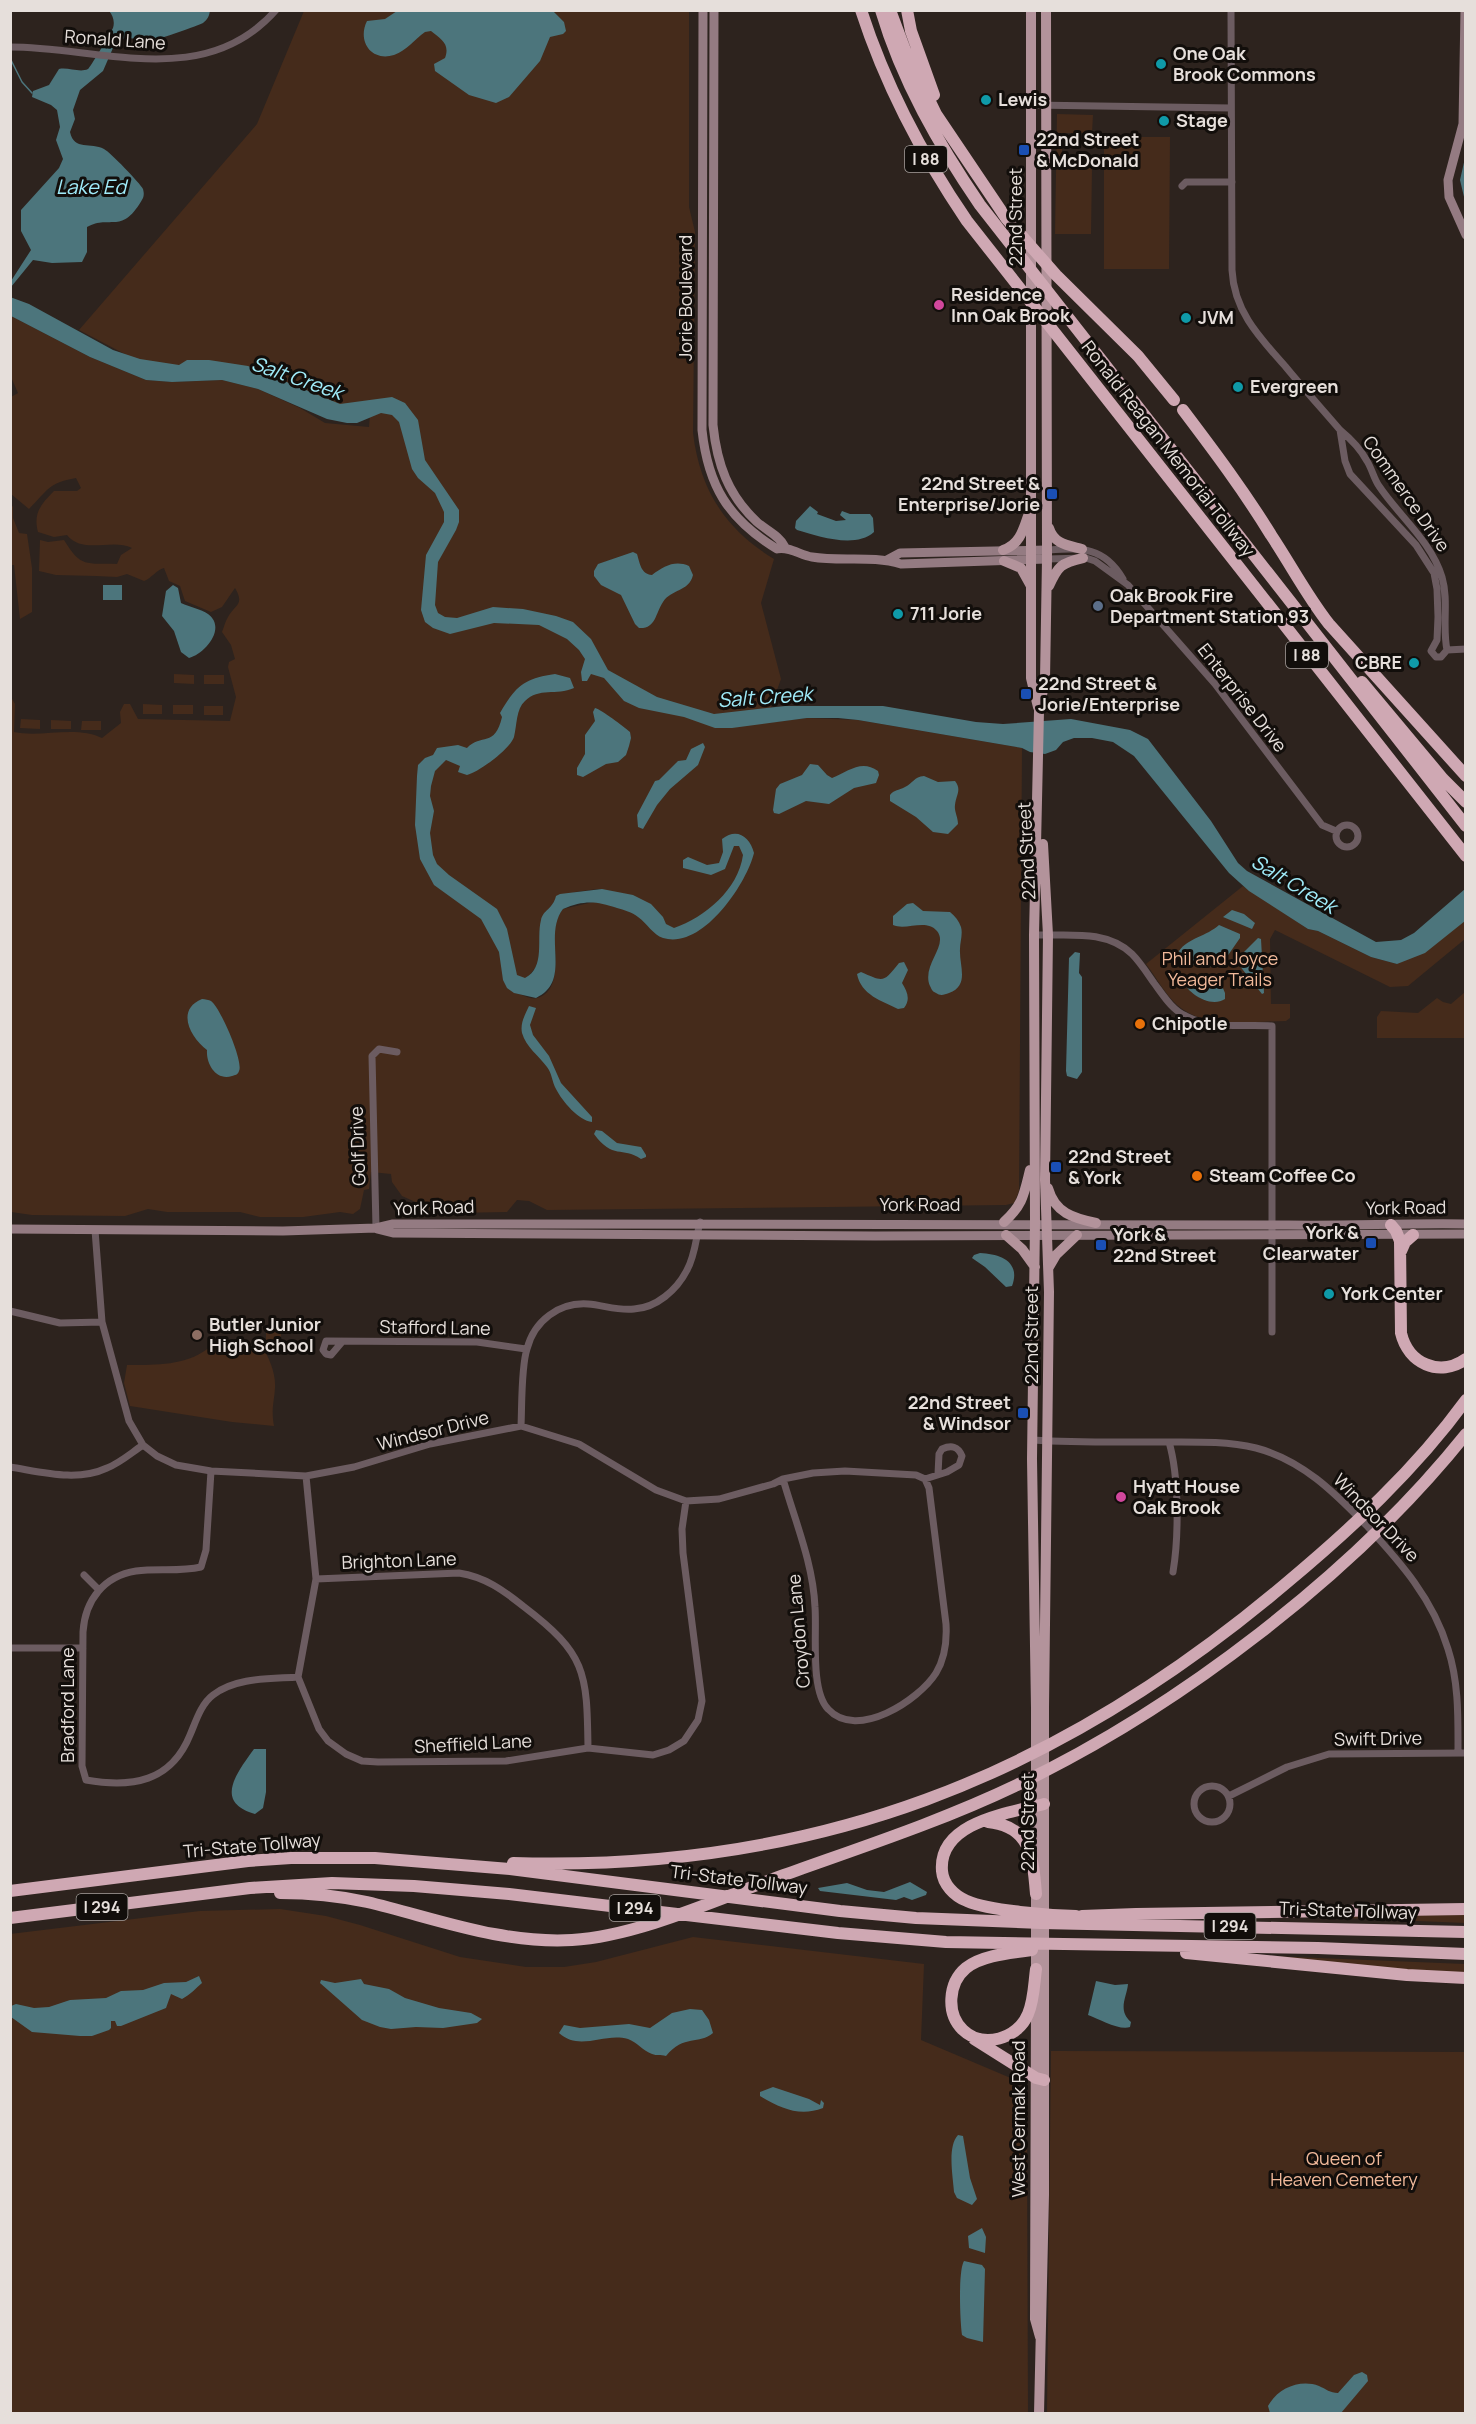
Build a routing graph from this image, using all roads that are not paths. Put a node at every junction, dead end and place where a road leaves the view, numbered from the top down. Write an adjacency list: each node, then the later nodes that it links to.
1 (276, 10): 12 (street, Ronald Lane)
2 (703, 10): 25 (main road, Jorie Boulevard)
3 (714, 10): 25 (main road, Jorie Boulevard)
4 (861, 10): 43 (highway, Ronald Reagan Memorial Tollway / I 88)
5 (881, 10): 32 (highway, Ronald Reagan Memorial Tollway / I 88)
6 (890, 10): 17 (highway, Ronald Reagan Memorial Tollway / I 88)
7 (907, 10): 17 (highway)
8 (1031, 10): 13 (main road, 22nd Street)
9 (1046, 10): 14 (main road, 22nd Street)
10 (1231, 10): 15 (street, Commerce Drive)
11 (1465, 10): 19 (main road)
12 (10, 47)
13 (1032, 105): 14 (street); 23 (main road, 22nd Street)
14 (1046, 105): 15 (street); 24 (main road, 22nd Street)
15 (1231, 108): 16 (street, Commerce Drive)
16 (1232, 182): 18 (street); 22 (street, Commerce Drive)
17 (983, 185): 20 (highway, Ronald Reagan Memorial Tollway / I 88)
18 (1182, 186)
19 (1466, 235)
20 (1174, 400)
21 (1183, 411): 33 (highway, Ronald Reagan Memorial Tollway / I 88)
22 (1340, 430): 35 (street, Commerce Drive); 35 (street, Commerce Drive)
23 (1032, 507): 27 (main road, 22nd Street); 29 (main road)
24 (1047, 521): 26 (main road); 28 (main road, 22nd Street)
25 (784, 547): 29 (main road, Jorie Boulevard)
26 (1082, 553): 28 (street, Enterprise Drive); 31 (main road); 42 (street, Enterprise Drive)
27 (1031, 555): 28 (main road, Jorie Boulevard); 29 (main road, Jorie Boulevard); 30 (main road, 22nd Street)
28 (1047, 555): 31 (main road, 22nd Street)
29 (1004, 556): 30 (main road)
30 (1031, 586): 36 (main road, 22nd Street)
31 (1047, 592): 36 (main road, 22nd Street)
32 (1302, 619): 40 (highway); 41 (highway, Ronald Reagan Memorial Tollway / I 88)
33 (1329, 624): 38 (highway, Ronald Reagan Memorial Tollway / I 88); 39 (highway)
34 (1466, 649): 35 (street)
35 (1447, 650)
36 (1039, 711): 37 (main road, 22nd Street)
37 (1039, 771): 44 (main road, 22nd Street); 45 (main road, 22nd Street)
38 (1466, 776)
39 (1466, 794)
40 (1466, 802)
41 (1466, 826)
42 (1336, 831)
43 (1466, 856)
44 (1034, 934): 45 (street); 47 (main road, 22nd Street)
45 (1048, 935): 48 (main road, 22nd Street); 58 (street)
46 (397, 1052): 56 (street, Golf Drive)
47 (1034, 1155): 50 (main road); 51 (main road, 22nd Street)
48 (1046, 1180): 52 (main road, 22nd Street); 53 (main road)
49 (700, 1222): 50 (main road, York Road); 56 (main road, York Road); 60 (street)
50 (1004, 1222): 51 (main road, York Road)
51 (1035, 1222): 52 (main road, York Road); 66 (main road, 22nd Street)
52 (1048, 1222): 53 (main road, York Road); 63 (main road, 22nd Street)
53 (1096, 1223): 58 (main road, York Road)
54 (1466, 1224): 59 (main road, York Road)
55 (10, 1228): 57 (main road, York Road)
56 (376, 1228): 57 (main road, York Road); 60 (main road, York Road)
57 (95, 1230): 71 (street, Windsor Drive)
58 (1272, 1230): 59 (main road, York Road); 64 (main road, York Road); 72 (street)
59 (1395, 1231): 65 (main road, York Road); 67 (highway)
60 (697, 1233): 62 (main road, York Road); 74 (street)
61 (1466, 1234): 65 (main road, York Road)
62 (1006, 1235): 66 (main road, York Road); 68 (main road)
63 (1048, 1235): 64 (main road, York Road); 66 (main road, York Road); 69 (main road, 22nd Street)
64 (1077, 1235): 69 (main road)
65 (1413, 1235): 67 (highway)
66 (1035, 1236): 68 (main road, 22nd Street)
67 (1400, 1255): 75 (highway)
68 (1035, 1267): 79 (main road, 22nd Street)
69 (1049, 1268): 80 (main road, 22nd Street)
70 (10, 1311): 71 (street)
71 (102, 1322): 82 (street, Windsor Drive)
72 (1272, 1332)
73 (342, 1342): 74 (street, Stafford Lane)
74 (526, 1349): 77 (street)
75 (1466, 1359)
76 (1466, 1400): 103 (highway)
77 (521, 1426): 86 (street, Windsor Drive); 89 (street, Windsor Drive)
78 (1466, 1434): 105 (highway)
79 (1033, 1440): 80 (street, Windsor Drive); 97 (main road, 22nd Street)
80 (1047, 1441): 81 (street, Windsor Drive); 97 (main road, 22nd Street)
81 (1169, 1442): 90 (street); 99 (street, Windsor Drive)
82 (143, 1445): 83 (street); 84 (street, Windsor Drive)
83 (10, 1467)
84 (211, 1471): 86 (street, Windsor Drive); 93 (street)
85 (938, 1474): 88 (street)
86 (306, 1476): 92 (street)
87 (783, 1479): 88 (street, Windsor Drive); 88 (street, Croydon Lane); 89 (street, Windsor Drive)
88 (925, 1479)
89 (686, 1502): 98 (street, Sheffield Lane)
90 (1173, 1572)
91 (84, 1575): 93 (street)
92 (316, 1579): 96 (street); 98 (street, Brighton Lane)
93 (98, 1589): 95 (street, Bradford Lane)
94 (10, 1648): 95 (street)
95 (83, 1648): 96 (street, Bradford Lane)
96 (298, 1677): 98 (street, Sheffield Lane)
97 (1040, 1726): 101 (main road, 22nd Street)
98 (588, 1748)
99 (1462, 1753): 100 (street, Swift Drive)
100 (1229, 1796): 100 (street)
101 (1040, 1805): 102 (highway); 106 (main road, 22nd Street)
102 (980, 1822): 106 (highway); 109 (highway)
103 (417, 1860): 104 (highway, Tri-State Tollway / I 294); 111 (highway, Tri-State Tollway / I 294)
104 (10, 1891)
105 (194, 1895): 110 (highway, I 294); 114 (highway, I 294)
106 (1039, 1898): 117 (main road, West Cermak Road)
107 (1466, 1909): 108 (highway)
108 (1244, 1912): 109 (highway); 112 (highway)
109 (1086, 1916): 111 (highway)
110 (10, 1918)
111 (994, 1921): 112 (highway, Tri-State Tollway / I 294)
112 (1361, 1929): 113 (highway, Tri-State Tollway / I 294)
113 (1466, 1932)
114 (1076, 1946): 115 (highway, I 294); 119 (highway)
115 (1122, 1946): 116 (highway, I 294); 118 (highway)
116 (1466, 1953)
117 (1040, 1969): 119 (highway); 120 (main road, West Cermak Road)
118 (1466, 1978)
119 (963, 2031): 120 (highway)
120 (1040, 2079): 121 (main road, West Cermak Road)
121 (1040, 2414)

